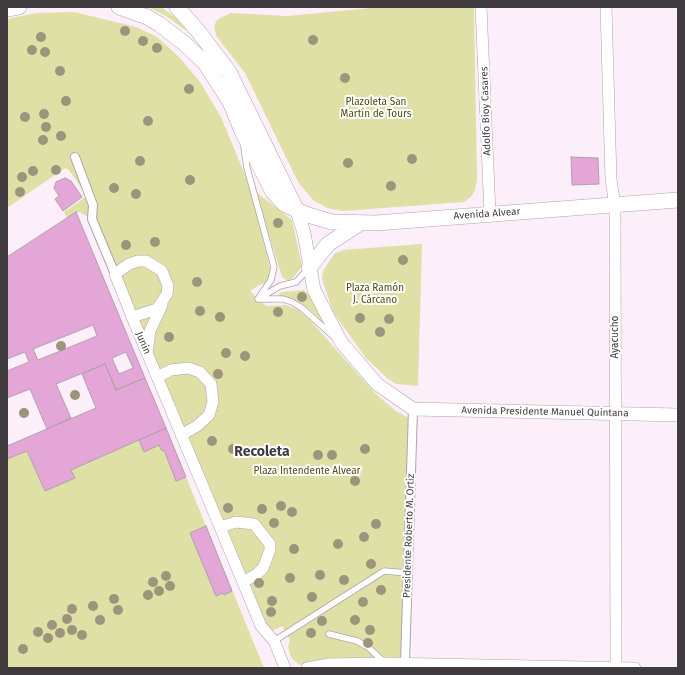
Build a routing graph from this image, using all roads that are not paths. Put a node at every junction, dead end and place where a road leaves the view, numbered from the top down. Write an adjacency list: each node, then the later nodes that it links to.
1 (19, 7): 6 (main road)
2 (119, 7): 7 (main road, Avenida Alvear)
3 (177, 7): 11 (main road)
4 (481, 7): 12 (street, Adolfo Bioy Casares)
5 (606, 7): 10 (street, Ayacucho)
6 (7, 9)
7 (242, 131): 11 (main road, Avenida Alvear); 16 (lane)
8 (75, 157): 15 (street, Junín)
9 (678, 200): 10 (main road, Avenida Alvear)
10 (615, 206): 12 (main road, Avenida Alvear); 23 (street, Ayacucho)
11 (297, 211): 13 (main road, Avenida Alvear); 14 (street)
12 (490, 214): 13 (main road, Avenida Alvear)
13 (359, 224): 14 (main road)
14 (309, 268): 16 (lane); 19 (street)
15 (115, 274): 17 (street); 18 (street, Junín)
16 (258, 299): 19 (lane)
17 (163, 302): 18 (street); 20 (street)
18 (132, 317): 20 (street, Junín)
19 (341, 342): 22 (street)
20 (147, 353): 21 (street, Junín)
21 (157, 377): 25 (street, Junín); 25 (street)
22 (413, 409): 23 (street, Avenida Presidente Manuel Quintana); 27 (street, Presidente Roberto M. Ortiz)
23 (615, 414): 24 (street, Avenida Presidente Manuel Quintana); 33 (street, Ayacucho)
24 (678, 415)
25 (181, 435): 26 (street, Junín)
26 (220, 527): 28 (street, Junín); 28 (street)
27 (408, 572): 30 (lane); 32 (street, Presidente Roberto M. Ortiz)
28 (242, 582): 30 (street, Junín)
29 (329, 634): 31 (lane)
30 (274, 641): 34 (street, Junín)
31 (385, 663): 32 (street); 35 (street)
32 (405, 663): 33 (street)
33 (616, 667): 36 (street)
34 (285, 668)
35 (307, 668)
36 (635, 668)

